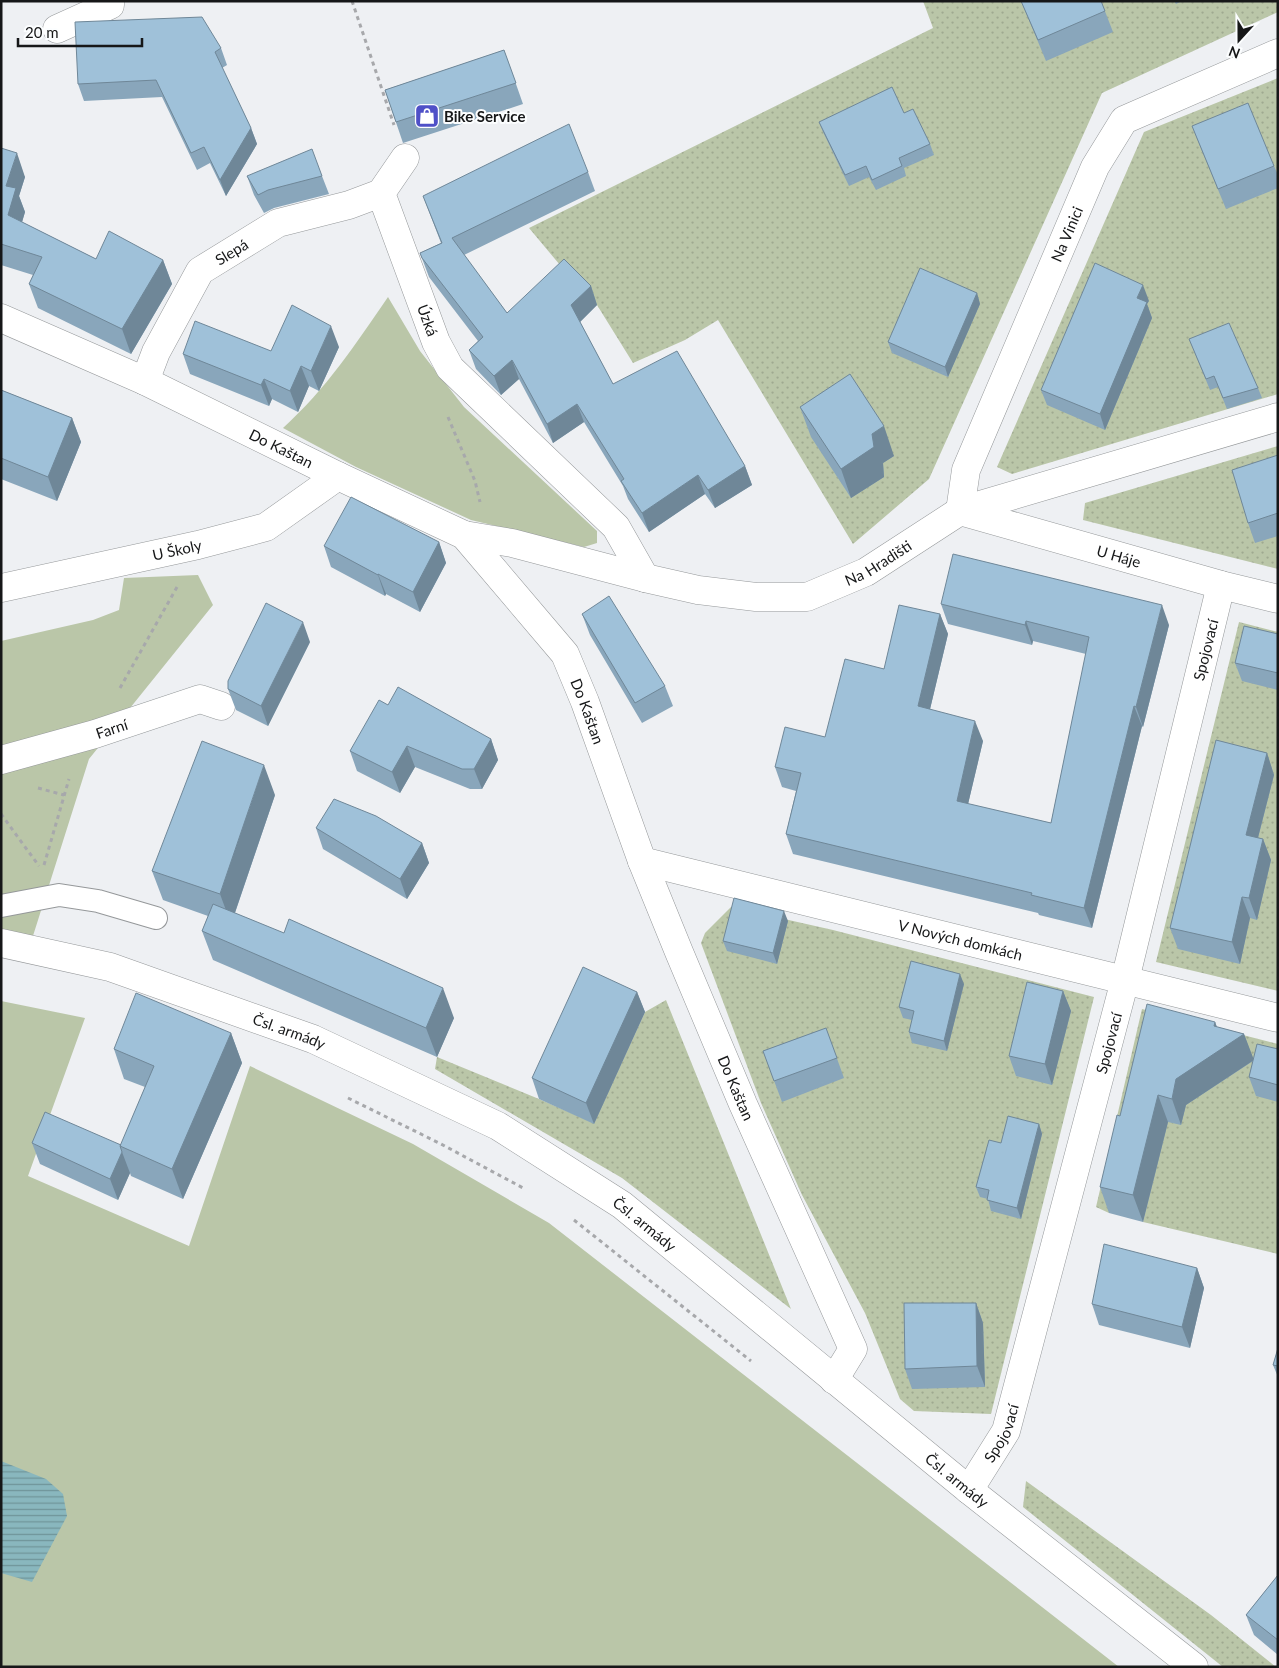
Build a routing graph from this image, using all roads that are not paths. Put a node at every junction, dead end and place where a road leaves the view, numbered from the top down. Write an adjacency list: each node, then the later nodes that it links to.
1 (110, 1): 2 (street)
2 (57, 28)
3 (1278, 53): 10 (street, Na Vinici)
4 (405, 158): 5 (street)
5 (381, 193): 7 (street, Slepá); 12 (street, Úzká)
6 (1, 318): 7 (street, Do Kaštan)
7 (145, 381): 9 (street, Do Kaštan)
8 (1278, 417): 10 (street, Na Hradišti)
9 (338, 476): 11 (street, Do Kaštan); 14 (street, U Školy)
10 (960, 511): 12 (street, Na Hradišti); 13 (street, U Háje)
11 (464, 535): 12 (street, Na Hradišti); 18 (street, Do Kaštan)
12 (645, 578)
13 (1221, 585): 15 (street, U Háje); 22 (street, Spojovací)
14 (1, 588)
15 (1278, 599)
16 (221, 706): 17 (street, Farní)
17 (1, 760)
18 (642, 861): 22 (street, V Nových domkách); 24 (street, Do Kaštan)
19 (1, 906): 20 (lane)
20 (156, 918)
21 (1, 944): 24 (street, Čsl. armády)
22 (1125, 980): 23 (street, V Nových domkách); 25 (street, Spojovací)
23 (1278, 1018)
24 (834, 1380): 25 (street, Čsl. armády)
25 (969, 1490): 26 (street, Čsl. armády)
26 (1194, 1667)

